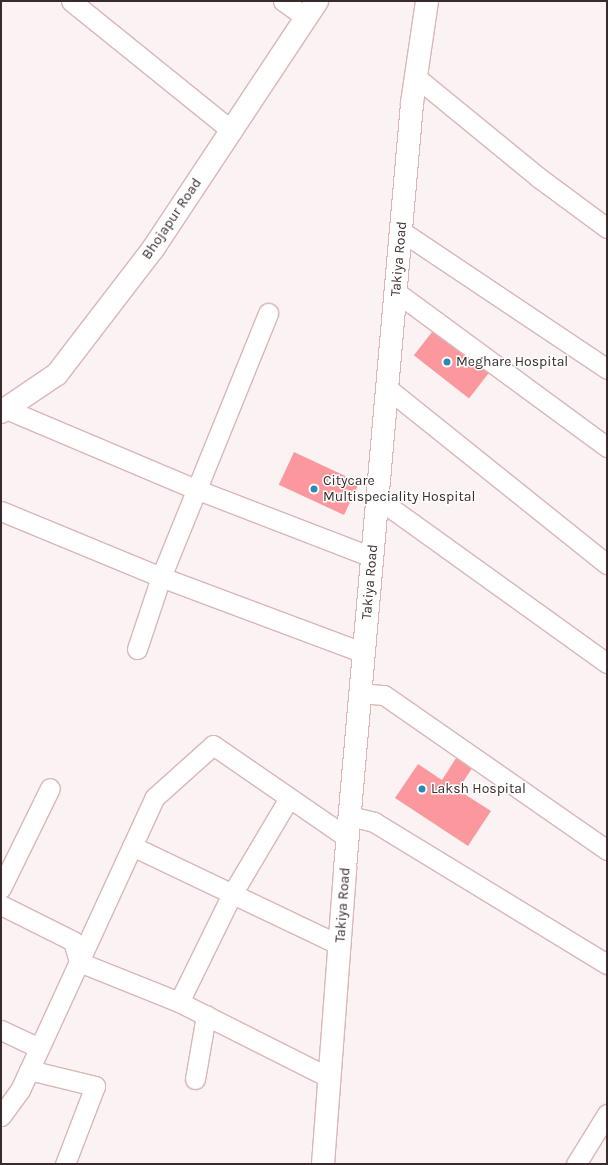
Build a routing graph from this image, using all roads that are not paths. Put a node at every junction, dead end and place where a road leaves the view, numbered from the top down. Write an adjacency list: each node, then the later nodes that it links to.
1 (71, 1): 6 (street)
2 (283, 1): 4 (street)
3 (427, 1): 5 (main road, Takiya Road)
4 (312, 10): 6 (main road, Bhojapur Road)
5 (416, 77): 7 (street); 8 (main road, Takiya Road)
6 (232, 131): 13 (main road, Bhojapur Road)
7 (607, 228)
8 (401, 232): 9 (main road, Takiya Road); 11 (street)
9 (396, 292): 12 (main road, Takiya Road); 14 (street)
10 (268, 313): 15 (street)
11 (607, 369)
12 (387, 388): 16 (main road, Takiya Road); 19 (street)
13 (3, 411): 15 (street)
14 (607, 447)
15 (198, 490): 18 (street); 20 (street)
16 (378, 498): 18 (main road, Takiya Road); 23 (street)
17 (1, 511): 20 (street)
18 (372, 557): 22 (main road, Takiya Road)
19 (607, 564)
20 (162, 576): 21 (street); 22 (street)
21 (137, 649)
22 (364, 653): 24 (main road, Takiya Road)
23 (607, 662)
24 (360, 693): 27 (main road, Takiya Road); 30 (street)
25 (50, 788): 31 (street)
26 (290, 798): 28 (street); 29 (street); 32 (street)
27 (350, 816): 28 (main road, Takiya Road); 36 (street)
28 (348, 838): 34 (main road, Takiya Road)
29 (132, 846): 32 (street); 35 (street)
30 (607, 850)
31 (1, 888)
32 (232, 894): 34 (street); 37 (street)
33 (1, 905): 35 (street)
34 (340, 945): 42 (main road, Takiya Road)
35 (79, 962): 37 (street); 40 (street)
36 (607, 964)
37 (179, 1002): 38 (street)
38 (206, 1016): 42 (street); 43 (street)
39 (1, 1030): 40 (street)
40 (39, 1048): 41 (street)
41 (29, 1070): 45 (street); 47 (street)
42 (330, 1078): 48 (main road, Takiya Road)
43 (196, 1079)
44 (607, 1114): 46 (street)
45 (1, 1116)
46 (602, 1134): 49 (street)
47 (65, 1164)
48 (323, 1164)
49 (576, 1164)

